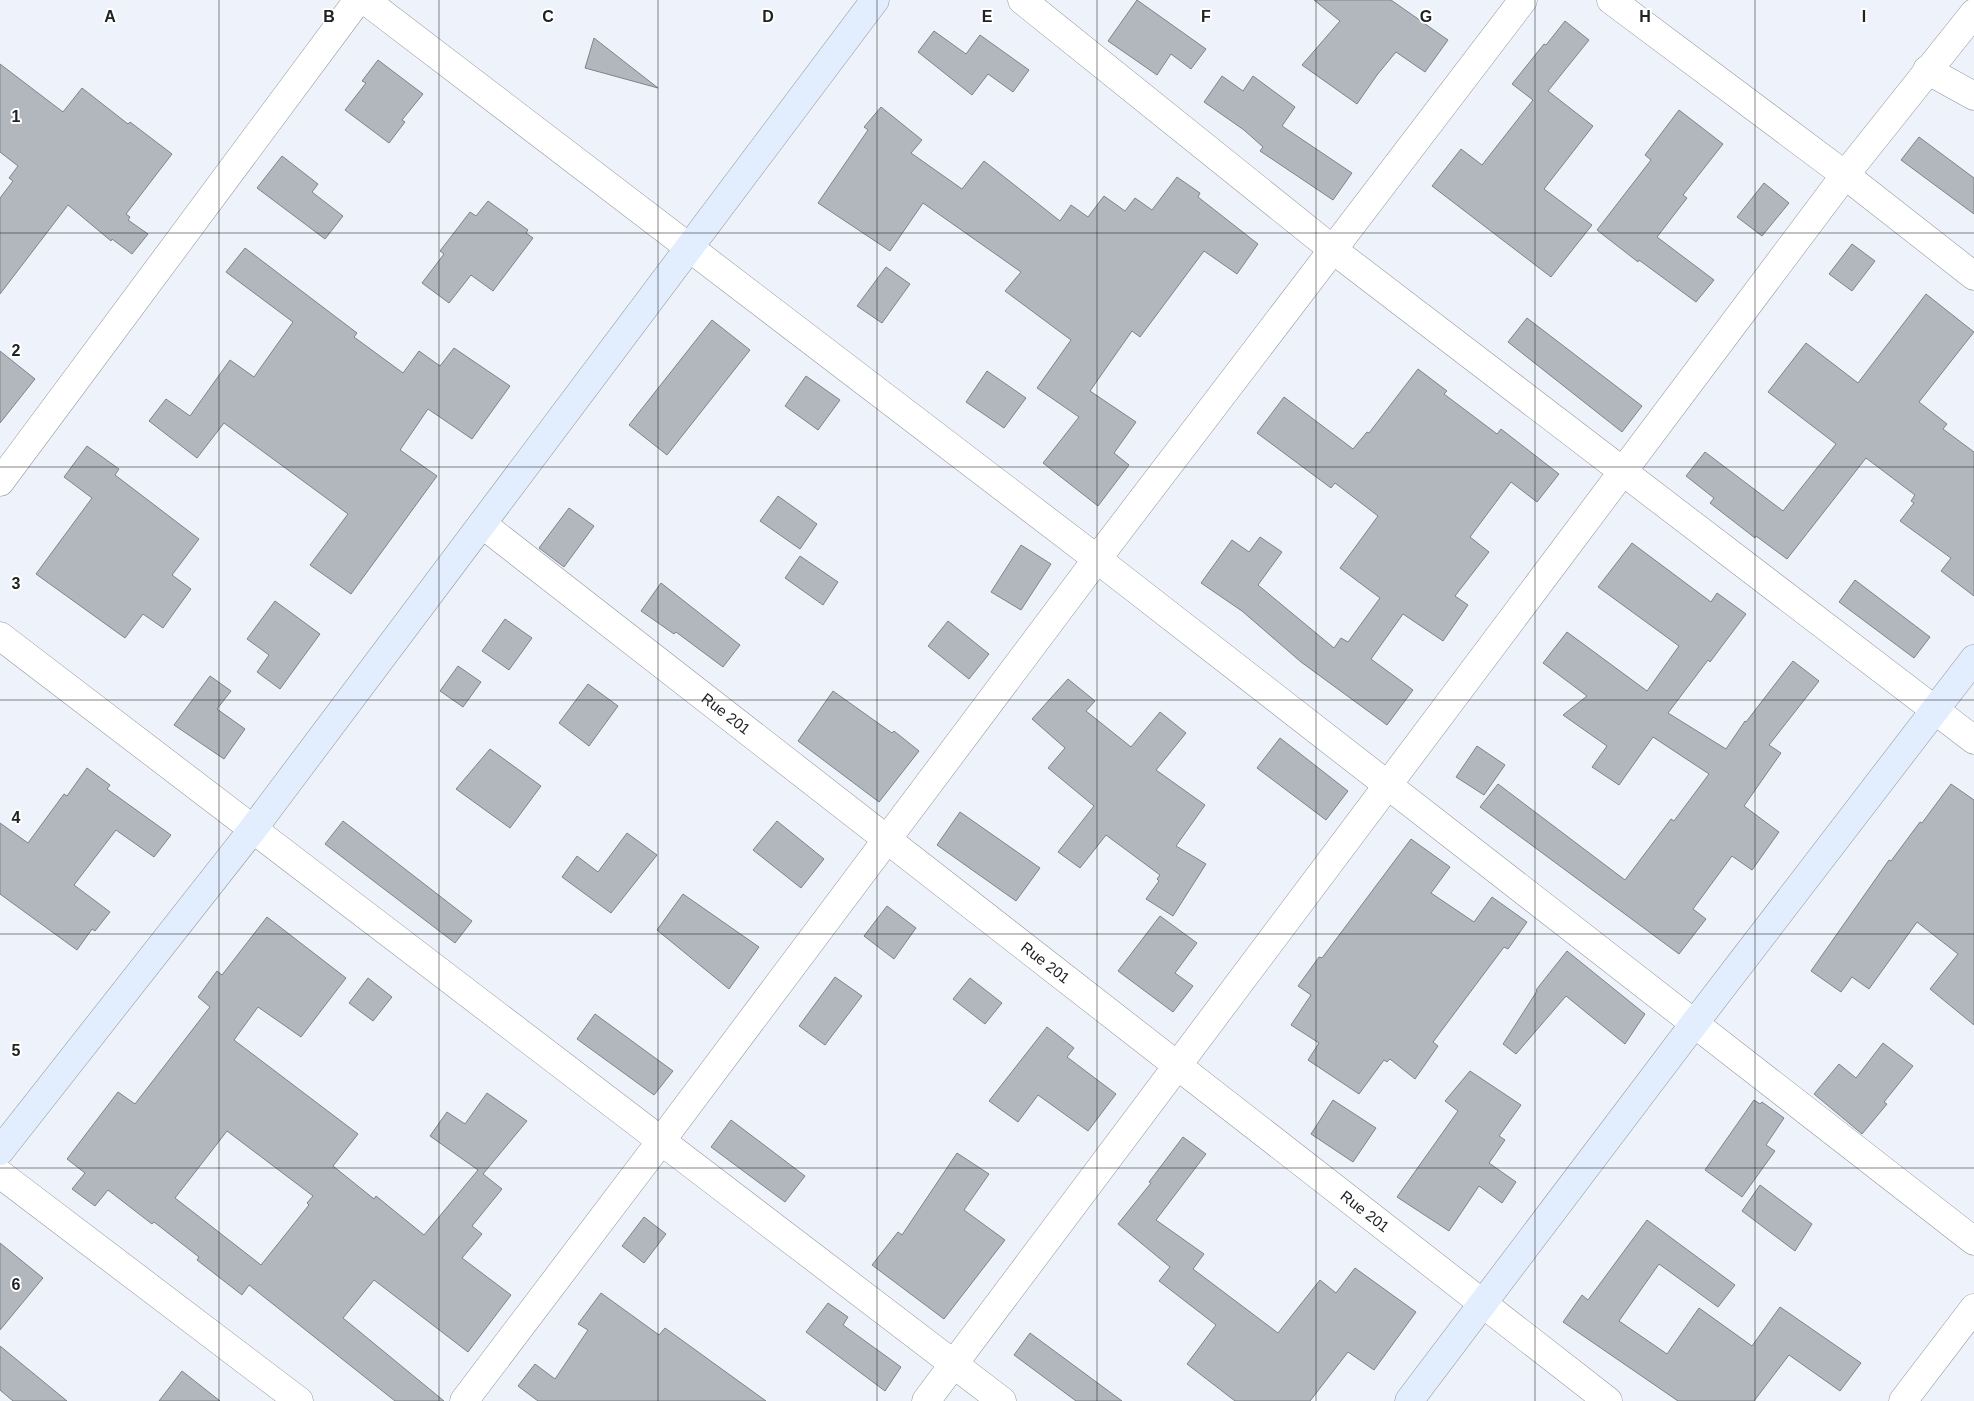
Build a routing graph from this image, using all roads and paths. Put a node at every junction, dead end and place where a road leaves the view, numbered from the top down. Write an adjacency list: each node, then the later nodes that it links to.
1 (358, 0): 15 (street)
2 (365, 0): 11 (street)
3 (875, 0): 11 (street)
4 (1022, 0): 12 (street)
5 (1523, 0): 12 (street)
6 (1611, 0): 10 (street)
7 (1974, 13): 8 (street)
8 (1928, 70): 9 (street); 10 (street)
9 (1974, 96)
10 (1845, 176): 13 (street); 14 (street)
11 (689, 248): 16 (street); 17 (street)
12 (1332, 249): 14 (street); 17 (street)
13 (1974, 276)
14 (1623, 472): 20 (street); 22 (street)
15 (0, 482)
16 (482, 524): 23 (street); 24 (street, Rue 201)
17 (1097, 559): 22 (street); 24 (street)
18 (0, 636): 23 (street)
19 (1974, 659): 20 (street)
20 (1936, 710): 21 (street); 25 (street)
21 (1974, 740)
22 (1388, 785): 25 (street); 26 (street)
23 (253, 829): 27 (street); 28 (street)
24 (887, 839): 26 (street, Rue 201); 27 (street)
25 (1694, 1024): 30 (street); 31 (street)
26 (1178, 1066): 31 (street, Rue 201); 33 (street)
27 (661, 1140): 33 (street); 35 (street)
28 (0, 1151)
29 (0, 1174): 34 (street)
30 (1974, 1241)
31 (1484, 1304): 38 (street); 39 (street, Rue 201)
32 (1974, 1308): 40 (street)
33 (954, 1364): 36 (street); 37 (street)
34 (299, 1401)
35 (464, 1401)
36 (926, 1401)
37 (1002, 1401)
38 (1409, 1401)
39 (1608, 1401)
40 (1903, 1401)

